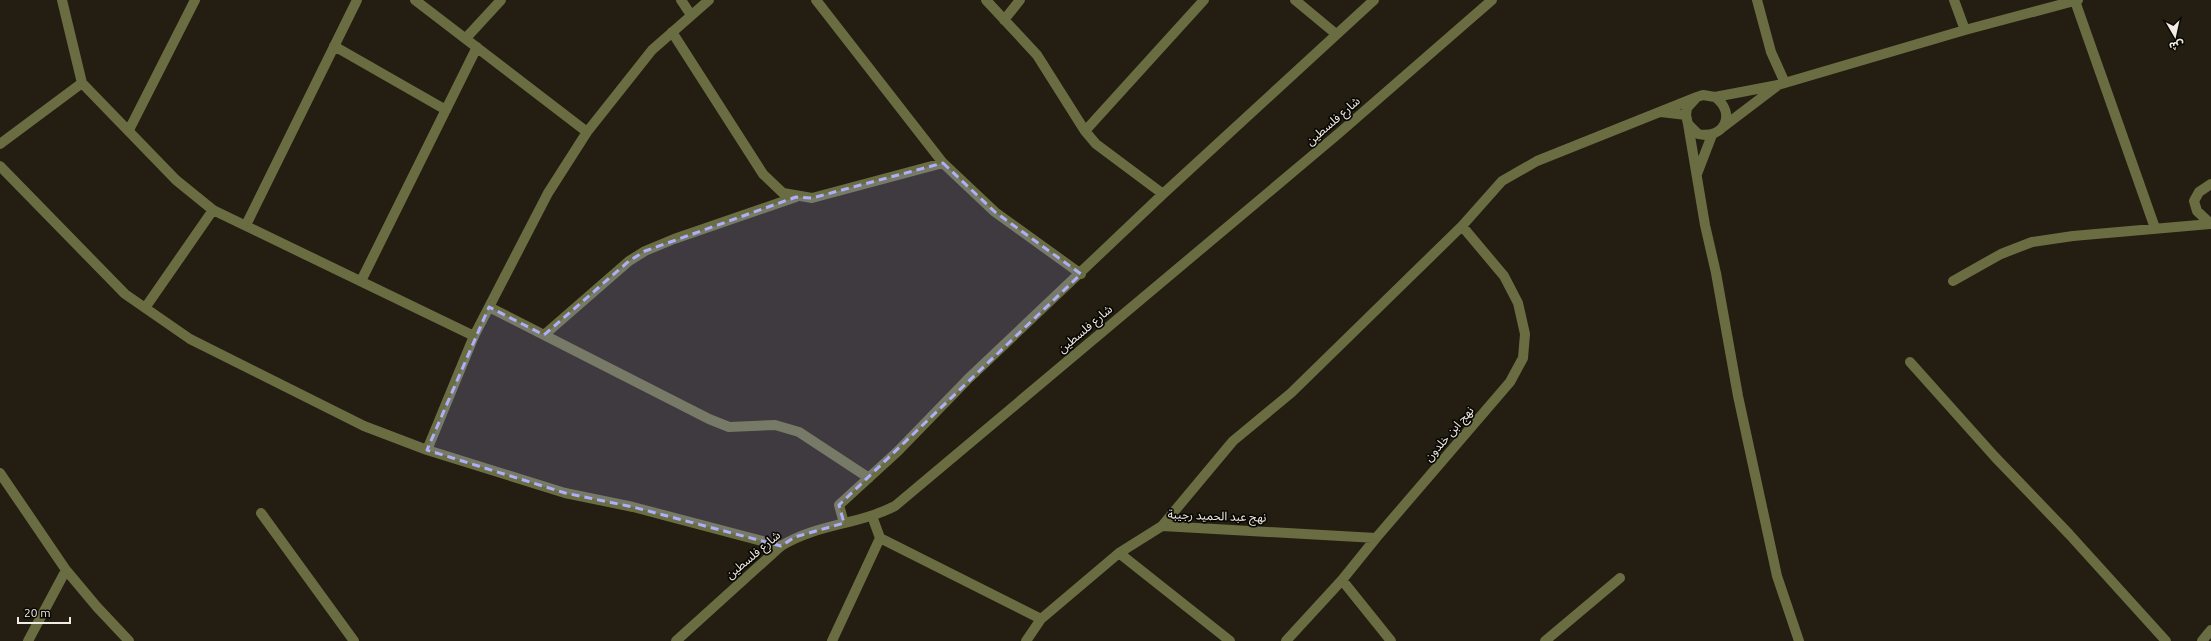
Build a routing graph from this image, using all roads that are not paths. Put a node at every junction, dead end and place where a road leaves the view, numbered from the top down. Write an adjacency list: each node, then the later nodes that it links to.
1 (62, 0): 26 (street)
2 (194, 0): 34 (street)
3 (357, 0): 24 (street)
4 (415, 0): 23 (street)
5 (501, 0): 23 (street)
6 (681, 0): 18 (street)
7 (709, 0): 18 (street)
8 (816, 0): 39 (street)
9 (986, 0): 19 (street)
10 (1020, 0): 19 (street)
11 (1204, 0): 36 (street)
12 (1295, 0): 22 (street)
13 (1374, 0): 22 (street)
14 (1492, 0): 62 (street, شارع فلسطين)
15 (1757, 0): 27 (street)
16 (1954, 0): 20 (street)
17 (2076, 0): 20 (street); 49 (street)
18 (691, 15): 21 (street)
19 (1004, 20): 36 (street)
20 (1965, 30): 27 (street)
21 (672, 32): 35 (street); 44 (street)
22 (1336, 34): 43 (street)
23 (466, 38): 25 (street)
24 (334, 46): 30 (street); 47 (street)
25 (478, 47): 30 (street); 35 (street)
26 (82, 83): 34 (street); 38 (street)
27 (1782, 84): 29 (street); 33 (street)
28 (1696, 97): 29 (street); 31 (street); 32 (street)
29 (1715, 97): 33 (street)
30 (446, 110): 51 (street)
31 (1659, 112): 32 (street); 48 (street)
32 (1687, 120): 37 (street); 41 (street)
33 (1723, 127): 37 (street)
34 (129, 130): 45 (street)
35 (587, 132): 53 (street)
36 (1085, 132): 43 (street)
37 (1712, 135): 41 (street)
38 (0, 144)
39 (943, 163): 44 (street); 50 (street)
40 (0, 166): 54 (street)
41 (1696, 176): 84 (street)
42 (2211, 184): 46 (street)
43 (1163, 194): 50 (street)
44 (796, 197): 55 (street)
45 (213, 210): 47 (street); 54 (street)
46 (2211, 224): 49 (street)
47 (246, 225): 51 (street)
48 (1462, 226): 64 (street); 66 (street, نهج ابن خلدون)
49 (2155, 228): 52 (street)
50 (1081, 274): 60 (street)
51 (361, 281): 56 (street)
52 (1953, 281)
53 (489, 307): 55 (street); 56 (street)
54 (145, 308): 58 (street)
55 (544, 335): 60 (street)
56 (474, 336): 58 (street)
57 (1910, 362): 85 (street)
58 (427, 450): 67 (street)
59 (0, 473): 69 (street)
60 (869, 478): 63 (street)
61 (261, 513): 76 (street)
62 (872, 516): 63 (street, شارع فلسطين); 65 (street)
63 (844, 523): 67 (street, شارع فلسطين)
64 (1162, 526): 66 (street, نهج عبد الحميد رجيبة); 68 (street, نهج عبد الحميد رجيبة)
65 (880, 538): 72 (street); 78 (street)
66 (1376, 538): 71 (street, نهج ابن خلدون)
67 (781, 546): 77 (street, شارع فلسطين)
68 (1119, 553): 72 (street, نهج عبد الحميد رجيبة); 80 (street)
69 (66, 570): 74 (street); 75 (street)
70 (1620, 578): 83 (street)
71 (1342, 580): 81 (street, نهج ابن خلدون); 82 (street)
72 (1041, 619): 79 (street, نهج عبد الحميد رجيبة)
73 (2211, 630): 86 (street)
74 (28, 641)
75 (130, 641)
76 (354, 641)
77 (676, 641)
78 (832, 641)
79 (1026, 641)
80 (1230, 641)
81 (1286, 641)
82 (1391, 641)
83 (1544, 641)
84 (1799, 641)
85 (2166, 641)
86 (2202, 641)

